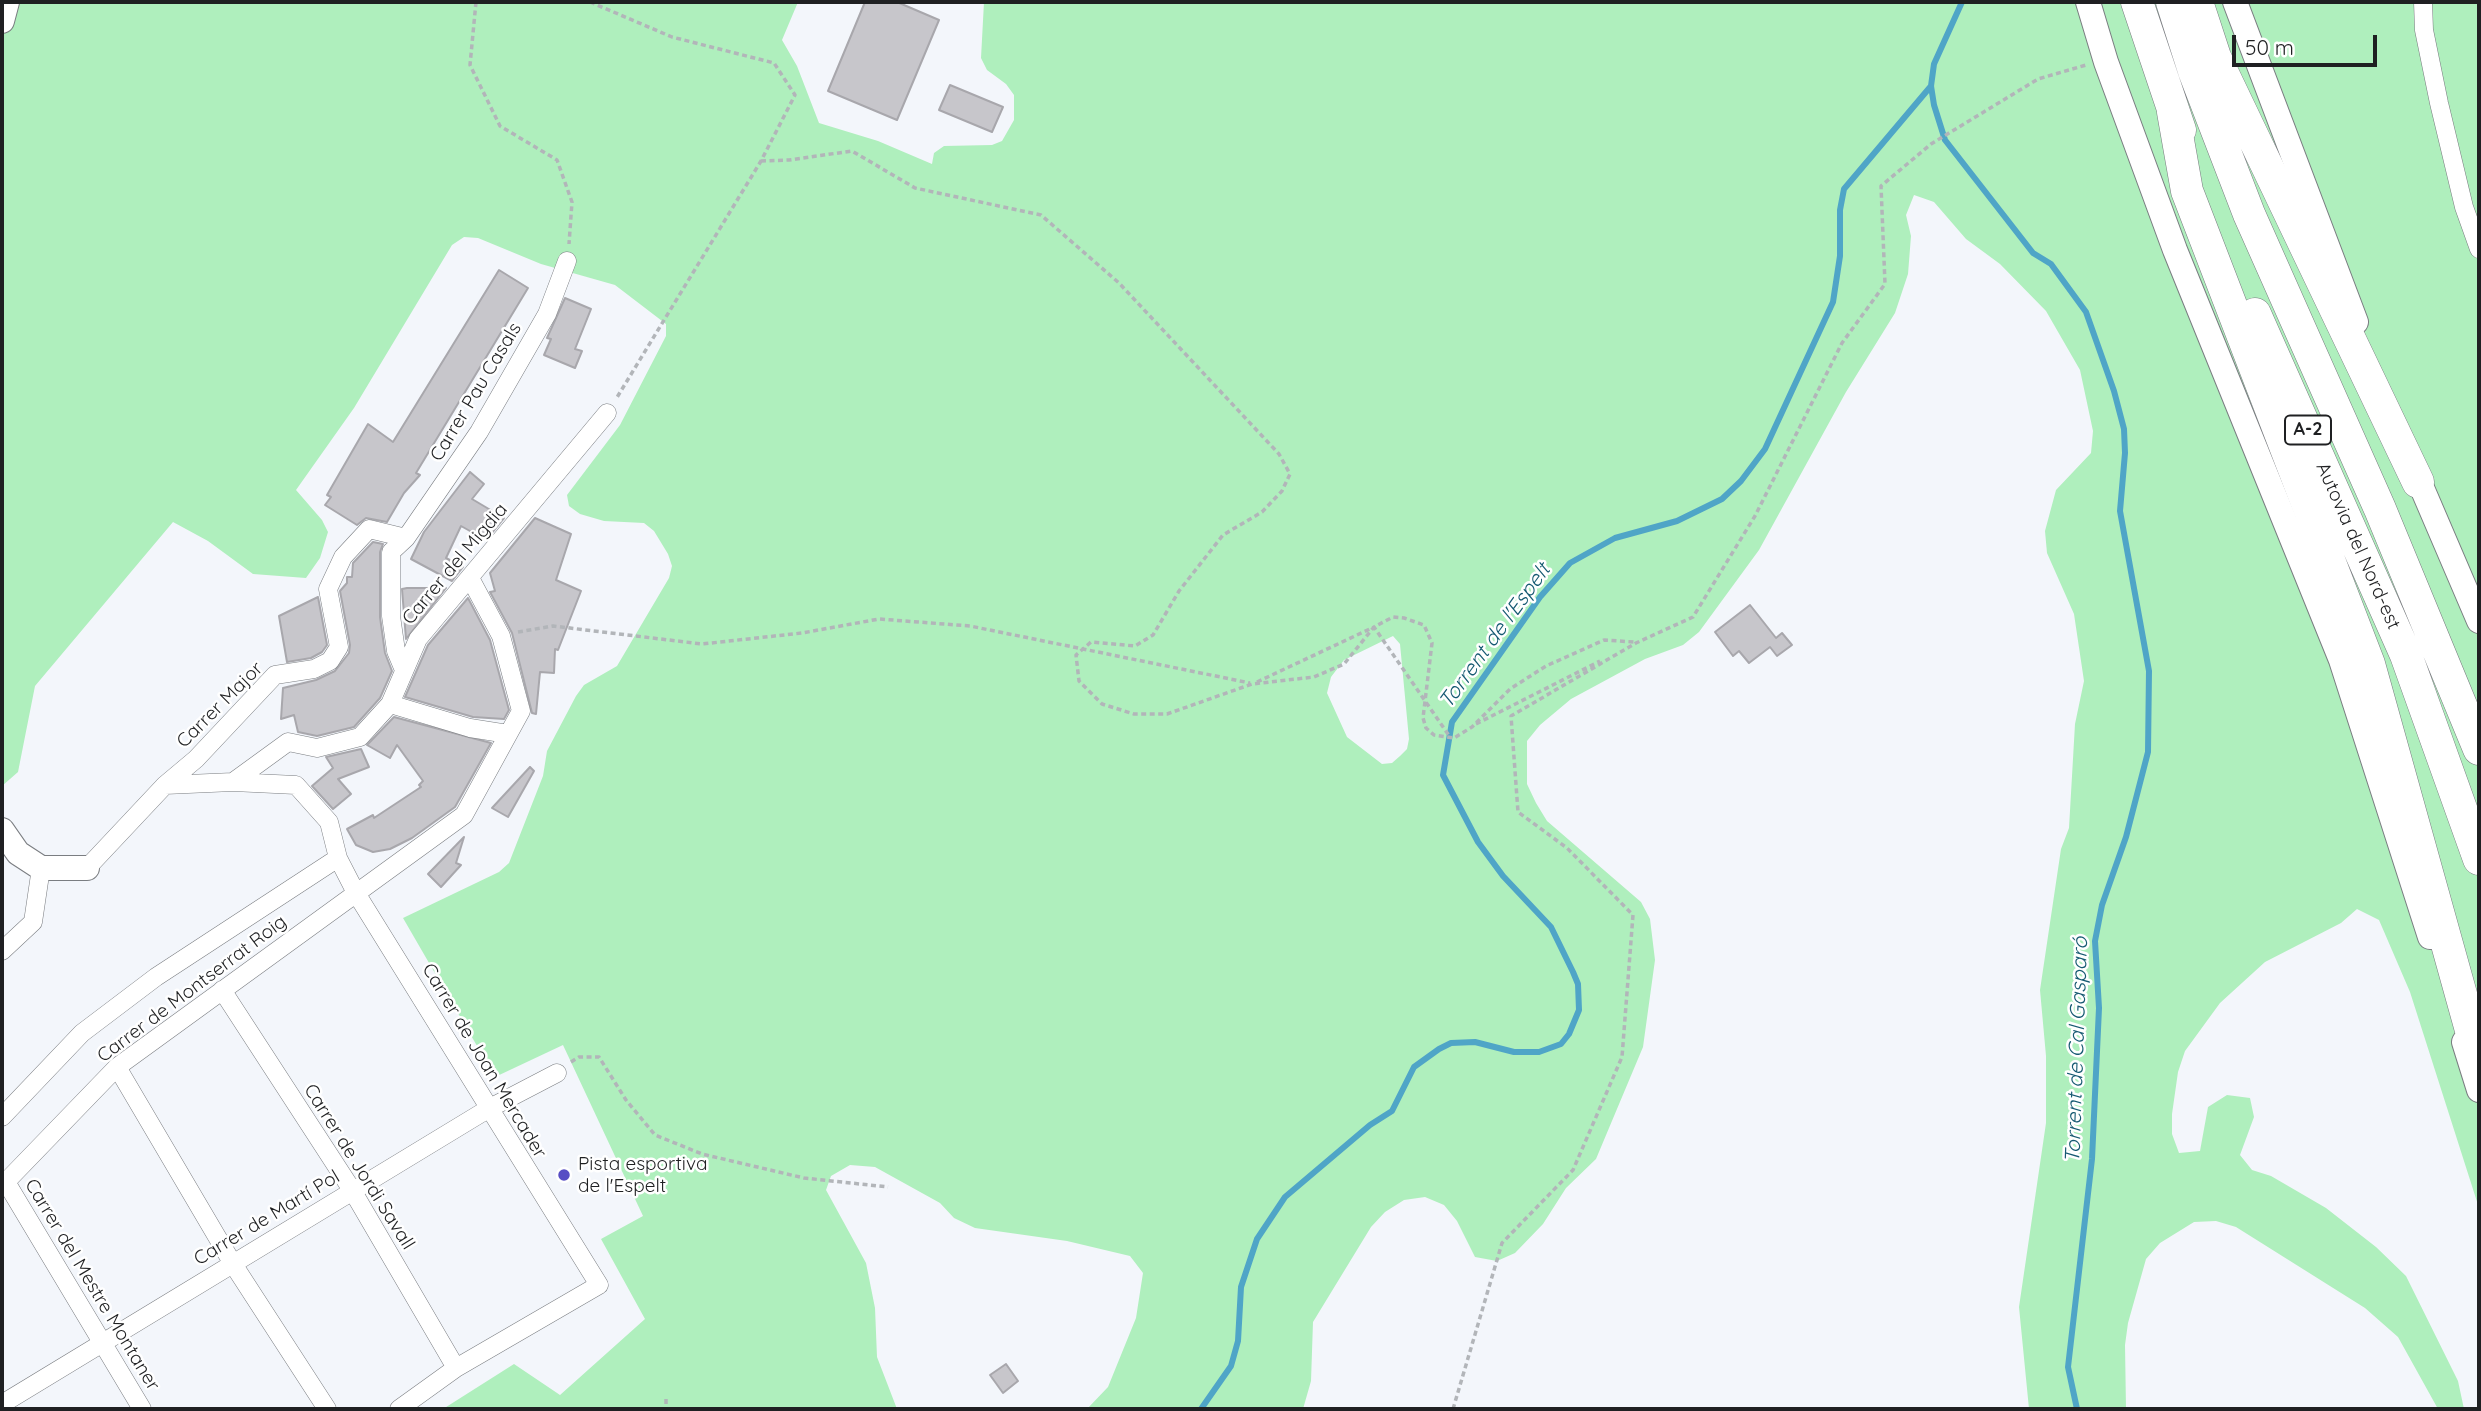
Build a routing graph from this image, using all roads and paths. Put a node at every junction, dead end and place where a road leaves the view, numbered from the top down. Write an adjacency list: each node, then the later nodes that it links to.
1 (6, 2): 10 (street)
2 (476, 2): 15 (path)
3 (590, 2): 13 (path)
4 (2088, 2): 11 (street)
5 (2137, 2): 12 (highway, Autovia del Nord-est / A-2)
6 (2172, 2): 30 (highway, Autovia del Nord-est / A-2)
7 (2197, 2): 17 (highway)
8 (2235, 2): 17 (street)
9 (2423, 2): 14 (street)
10 (2, 22)
11 (2106, 62): 23 (path); 44 (street)
12 (2173, 112): 35 (highway, Autovia del Nord-est / A-2); 41 (highway)
13 (761, 161): 16 (path); 24 (path)
14 (2479, 249)
15 (567, 261): 18 (street, Carrer Pau Casals)
16 (607, 413): 19 (street, Carrer del Migdia)
17 (2418, 482): 20 (street)
18 (406, 538): 25 (street, Carrer Pau Casals); 32 (street, Carrer Major)
19 (470, 578): 22 (street, Carrer de Montserrat Roig); 25 (street, Carrer del Migdia)
20 (2479, 621)
21 (1374, 627): 26 (path); 26 (path); 29 (path); 29 (path)
22 (501, 636): 24 (path); 28 (street, Carrer de Montserrat Roig)
23 (1636, 643): 29 (path); 29 (path); 59 (path)
24 (1082, 648): 26 (path); 26 (path)
25 (404, 670): 27 (street, Carrer del Migdia)
26 (1252, 684)
27 (390, 704): 28 (street); 31 (street, Carrer del Migdia)
28 (508, 734): 38 (street, Carrer de Montserrat Roig)
29 (1449, 738)
30 (2479, 749)
31 (233, 782): 32 (street); 34 (street, Carrer de Joan Mercader)
32 (165, 785): 37 (street, Carrer Major)
33 (2, 830): 36 (street)
34 (338, 859): 38 (street, Carrer de Joan Mercader); 46 (street, Carrer de Montserrat Roig)
35 (2479, 859)
36 (41, 868): 37 (street); 39 (street)
37 (87, 868)
38 (356, 893): 40 (street, Carrer de Montserrat Roig); 45 (street, Carrer de Joan Mercader)
39 (2, 951)
40 (222, 990): 42 (street, Carrer de Montserrat Roig); 49 (street, Carrer de Jordi Savall)
41 (2479, 1059)
42 (117, 1067): 47 (street, Carrer de Montserrat Roig); 50 (street)
43 (557, 1073): 45 (street, Carrer de Martí Pol); 48 (path)
44 (2479, 1090)
45 (488, 1109): 49 (street, Carrer de Martí Pol); 52 (street, Carrer de Joan Mercader)
46 (2, 1117)
47 (4, 1184): 51 (street, Carrer del Mestre Montaner)
48 (888, 1187)
49 (352, 1190): 50 (street, Carrer de Martí Pol); 52 (street, Carrer de Jordi Savall)
50 (233, 1264): 51 (street, Carrer de Martí Pol); 56 (street)
51 (101, 1343): 54 (street, Carrer de Martí Pol); 55 (street, Carrer del Mestre Montaner)
52 (456, 1368): 57 (street)
53 (666, 1399): 58 (path)
54 (2, 1404)
55 (142, 1409)
56 (327, 1409)
57 (399, 1409)
58 (666, 1409)
59 (1453, 1409)

